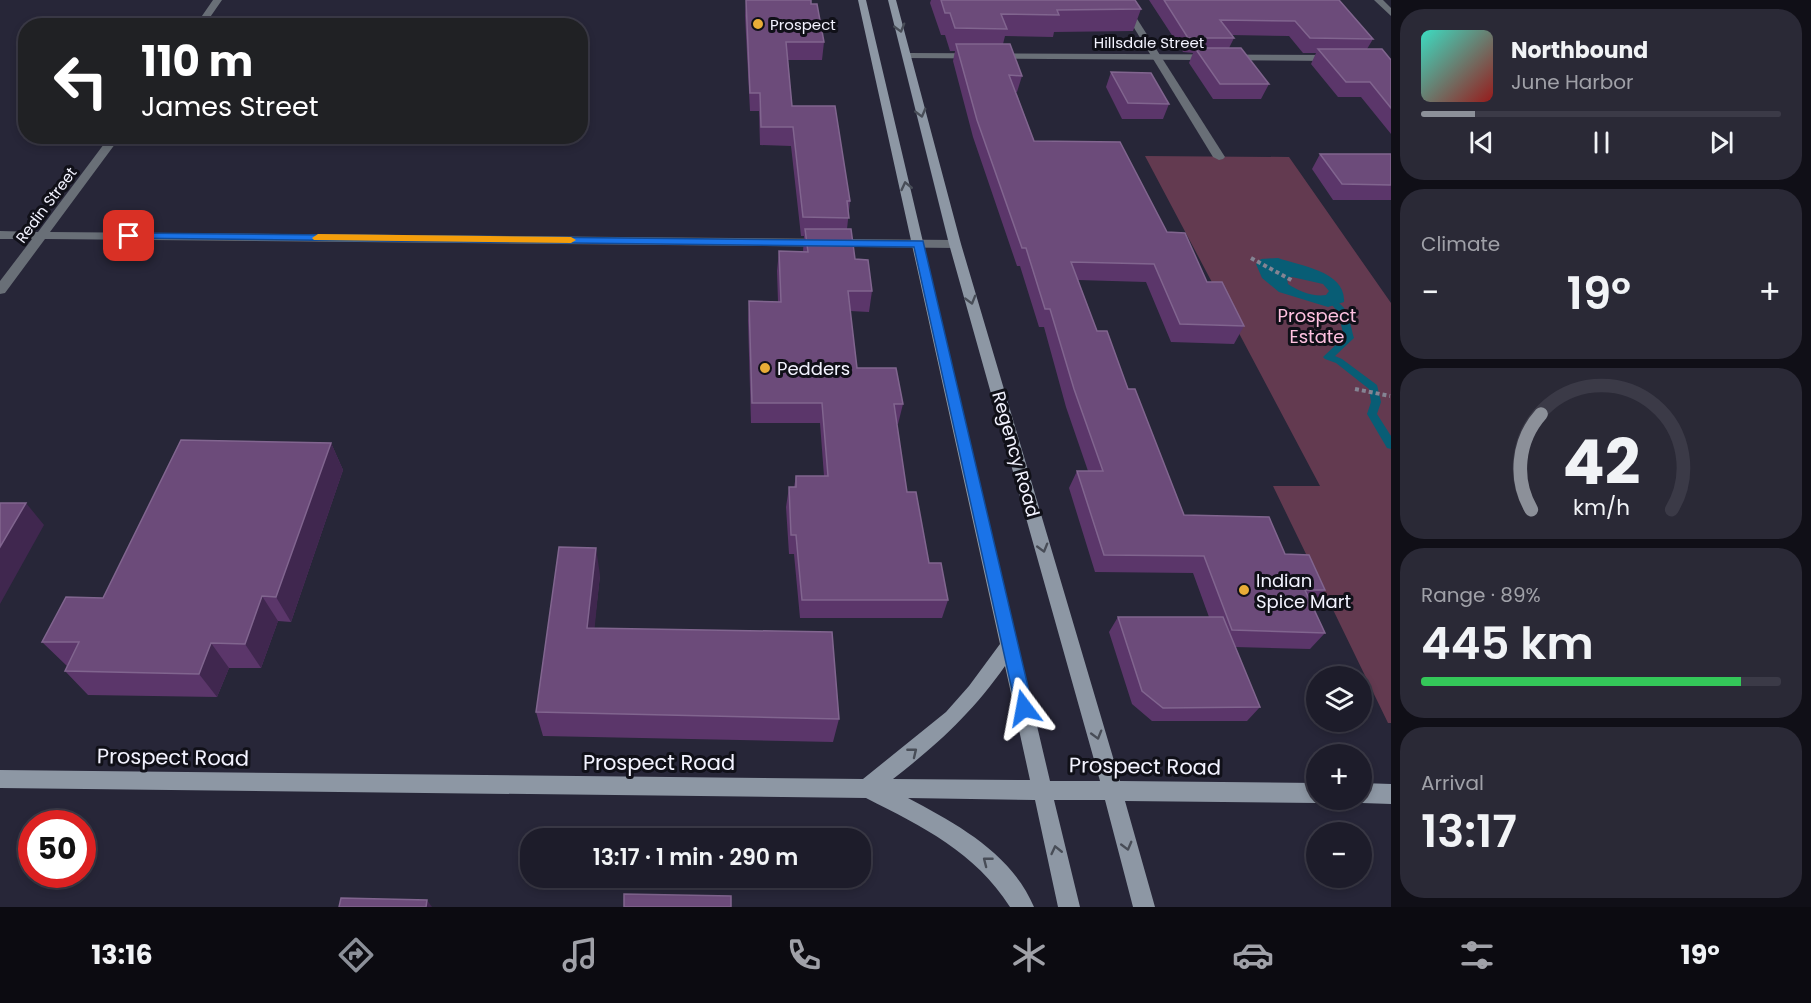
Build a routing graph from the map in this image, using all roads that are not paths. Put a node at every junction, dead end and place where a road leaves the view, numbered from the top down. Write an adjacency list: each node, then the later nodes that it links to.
1 (218, 0): 7 (street)
2 (862, 0): 15 (main road, one-way to 2)
3 (892, 0): 8 (main road, Regency Road, one-way to 8)
4 (1121, 0): 9 (street)
5 (1378, 0): 6 (street)
6 (1391, 13)
7 (205, 18)
8 (907, 56): 9 (street, Hillsdale Street); 16 (main road, Regency Road, one-way to 16)
9 (1156, 57): 10 (street, Hillsdale Street); 12 (street)
10 (1344, 58)
11 (110, 144): 14 (street, Redin Street)
12 (1219, 157)
13 (0, 235): 14 (street)
14 (42, 235): 15 (street); 17 (street, Redin Street)
15 (919, 243): 16 (street); 18 (main road)
16 (955, 244): 22 (main road, Regency Road, one-way to 22)
17 (0, 290)
18 (1010, 644): 20 (main road, one-way to 18); 21 (main road)
19 (0, 778): 20 (main road, Prospect Road)
20 (866, 788): 21 (main road, Prospect Road); 26 (main road, one-way to 20)
21 (1042, 788): 22 (main road, Prospect Road); 27 (main road, one-way to 21)
22 (1112, 790): 23 (main road, Prospect Road); 28 (main road, Regency Road, one-way to 28)
23 (1306, 793)
24 (1372, 793): 25 (main road)
25 (1391, 794)
26 (1023, 907)
27 (1069, 907)
28 (1144, 907)

